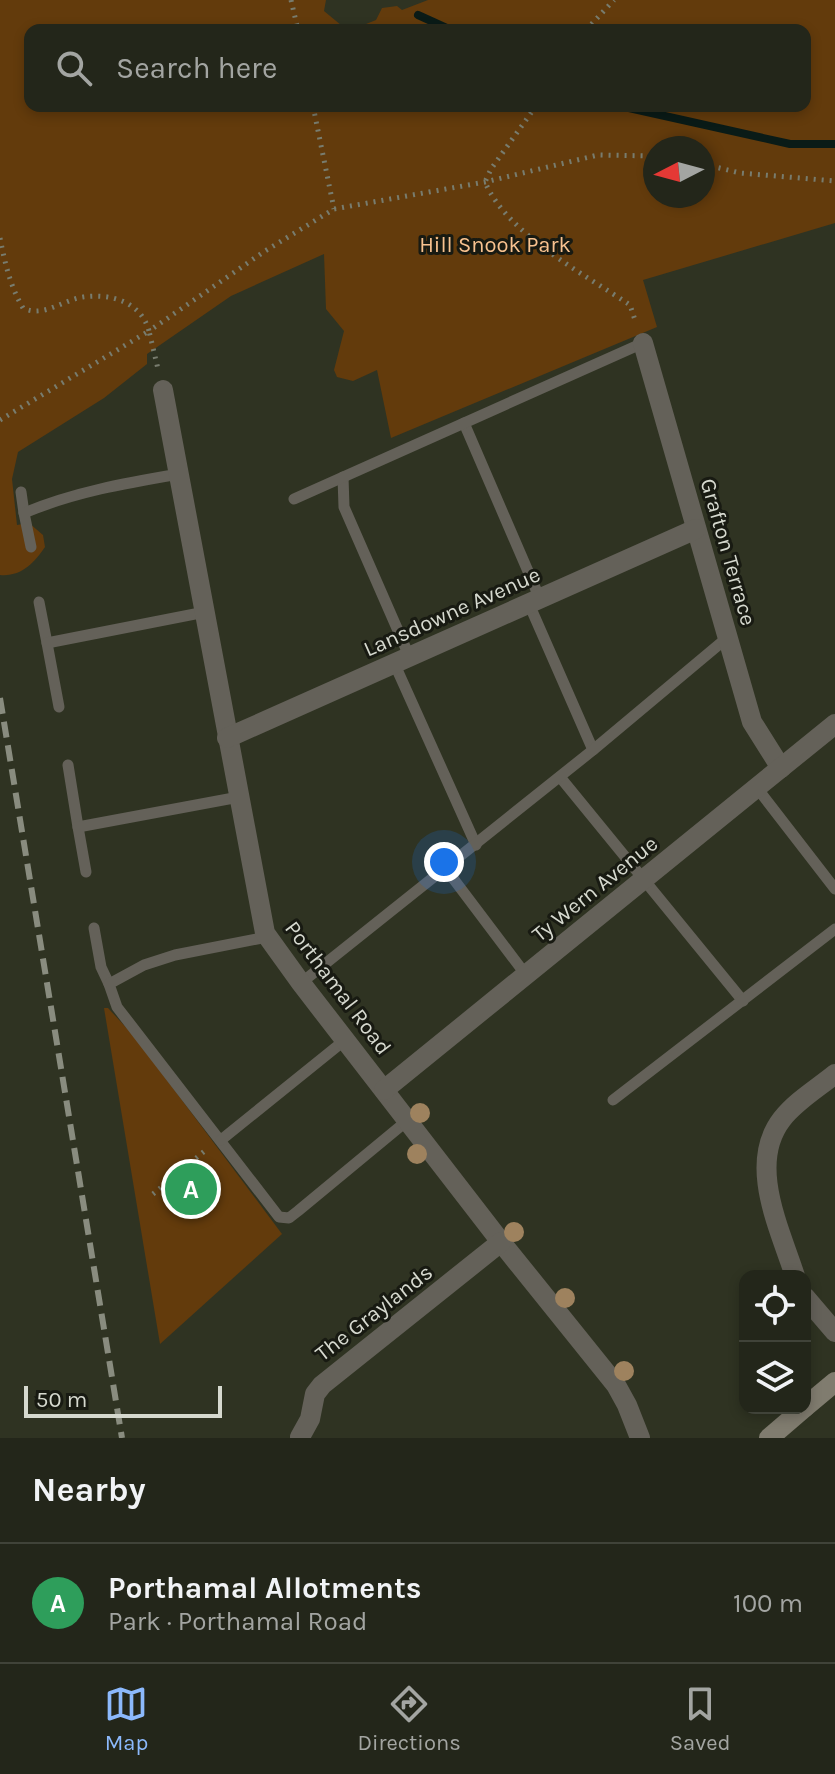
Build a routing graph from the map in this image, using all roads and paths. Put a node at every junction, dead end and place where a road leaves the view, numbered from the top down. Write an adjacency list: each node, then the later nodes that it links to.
1 (291, 0): 3 (path)
2 (614, 0): 4 (path)
3 (297, 24)
4 (592, 24)
5 (314, 112): 11 (path)
6 (532, 112): 10 (path)
7 (643, 156): 10 (path)
8 (715, 167): 9 (path)
9 (835, 181)
10 (485, 182): 11 (path); 14 (path)
11 (334, 209): 13 (path)
12 (0, 238): 13 (path)
13 (149, 331): 15 (path); 16 (path)
14 (643, 343): 17 (lane); 23 (street, Grafton Terrace)
15 (163, 390): 18 (street, Porthamal Road)
16 (0, 420)
17 (464, 423): 19 (lane); 25 (lane)
18 (179, 474): 22 (lane); 27 (street, Porthamal Road)
19 (343, 477): 21 (lane); 30 (lane)
20 (21, 492): 22 (lane)
21 (294, 499)
22 (24, 513): 24 (lane)
23 (696, 529): 25 (street, Lansdowne Avenue); 28 (street, Grafton Terrace)
24 (31, 547)
25 (534, 601): 30 (street, Lansdowne Avenue); 34 (lane)
26 (39, 602): 29 (lane)
27 (205, 612): 29 (lane); 33 (street, Porthamal Road)
28 (728, 637): 34 (lane); 36 (street, Grafton Terrace)
29 (47, 643): 31 (lane)
30 (402, 662): 33 (street, Lansdowne Avenue); 41 (lane)
31 (59, 707)
32 (835, 724): 36 (street, Ty Wern Avenue)
33 (227, 738): 39 (street, Porthamal Road)
34 (593, 750): 37 (lane)
35 (68, 765): 40 (lane)
36 (781, 768): 38 (street, Ty Wern Avenue)
37 (560, 777): 41 (lane); 44 (lane)
38 (757, 788): 44 (street, Ty Wern Avenue); 45 (lane)
39 (239, 797): 40 (lane); 48 (street, Porthamal Road)
40 (78, 827): 43 (lane)
41 (476, 845): 42 (lane)
42 (446, 869): 49 (lane); 50 (lane)
43 (86, 872)
44 (645, 879): 49 (street, Ty Wern Avenue); 52 (lane)
45 (835, 889)
46 (94, 928): 51 (lane)
47 (835, 929): 52 (lane)
48 (267, 937): 50 (street, Porthamal Road); 51 (lane)
49 (526, 975): 55 (street, Ty Wern Avenue)
50 (301, 983): 53 (street, Porthamal Road)
51 (109, 984): 58 (lane)
52 (743, 1001): 56 (lane)
53 (345, 1040): 55 (street, Porthamal Road); 58 (lane)
54 (835, 1074): 61 (street)
55 (384, 1090): 57 (street, Porthamal Road)
56 (613, 1100)
57 (408, 1120): 58 (lane); 60 (street, Porthamal Road)
58 (221, 1140): 59 (path)
59 (153, 1194)
60 (501, 1242): 67 (street, The Graylands); 68 (street, Porthamal Road)
61 (793, 1270)
62 (811, 1304): 63 (street)
63 (835, 1332)
64 (835, 1382): 65 (street)
65 (811, 1403)
66 (798, 1414): 69 (street)
67 (300, 1437)
68 (640, 1438)
69 (769, 1438)

